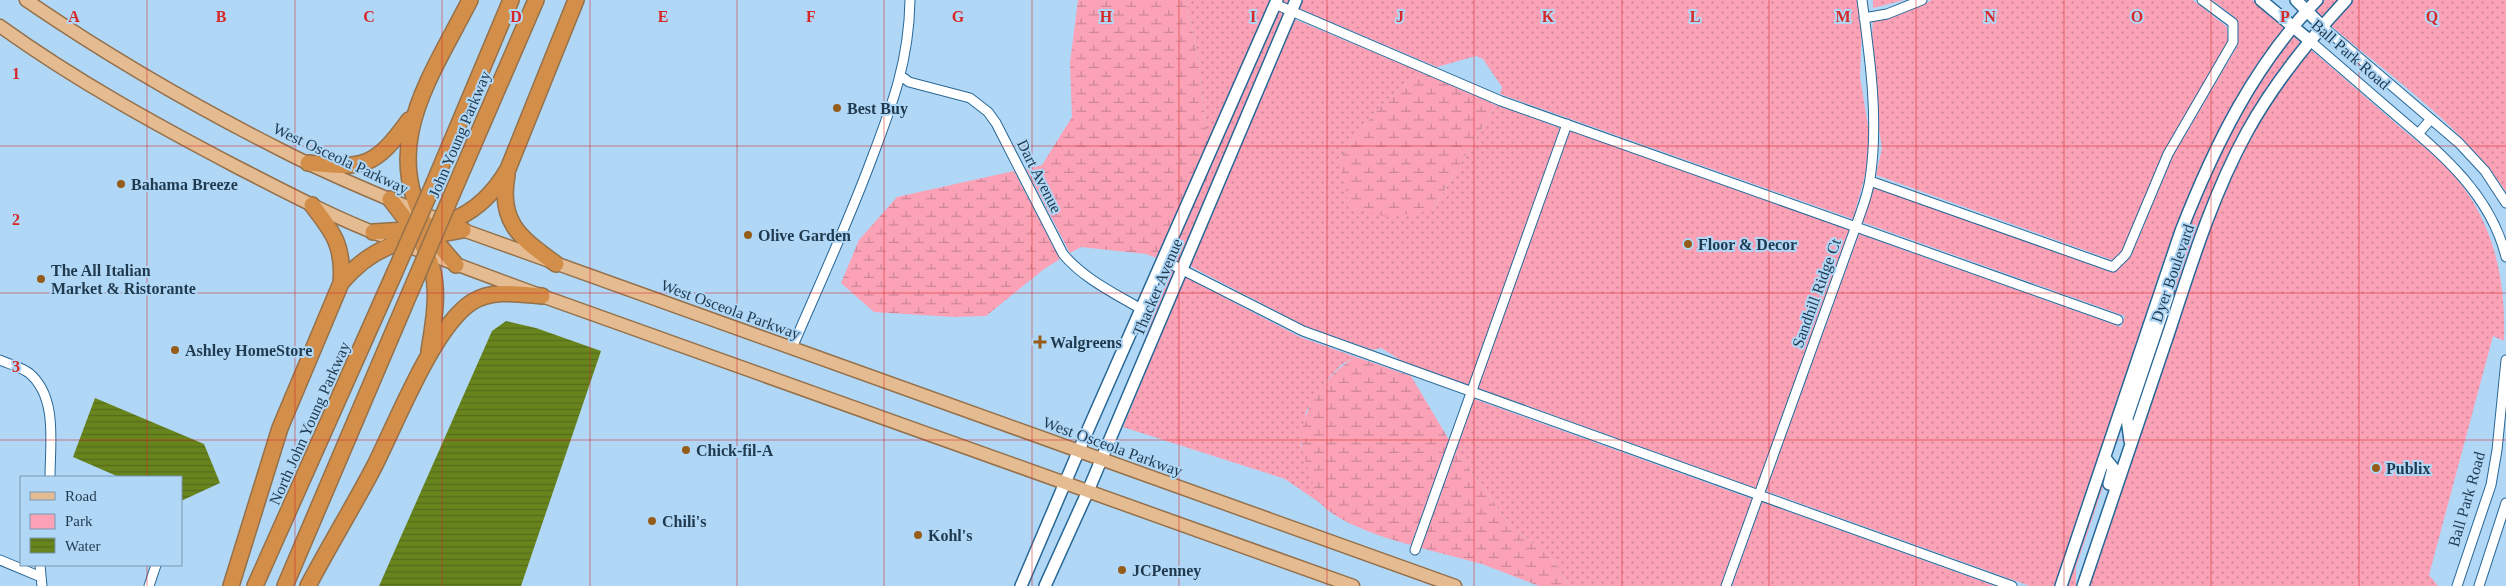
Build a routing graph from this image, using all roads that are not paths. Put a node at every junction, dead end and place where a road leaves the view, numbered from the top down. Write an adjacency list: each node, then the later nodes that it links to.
1 (26, 0): 30 (main road, West Osceola Parkway)
2 (470, 0): 24 (highway)
3 (511, 0): 51 (highway, John Young Parkway, bridge)
4 (536, 0): 78 (highway, John Young Parkway, bridge)
5 (576, 0): 31 (highway)
6 (910, 0): 23 (street)
7 (1296, 0): 16 (main road, Thacker Avenue)
8 (1862, 0): 18 (street, Sandhill Ridge Ct)
9 (1922, 0): 18 (street)
10 (2202, 0): 32 (street)
11 (2261, 0): 20 (main road, Ball Park Road)
12 (2296, 0): 17 (main road, Ball Park Road)
13 (2317, 0): 17 (main road, Dyer Boulevard)
14 (2346, 0): 21 (main road, Dyer Boulevard)
15 (1276, 2): 16 (street); 28 (main road, Thacker Avenue)
16 (1291, 11): 26 (street); 29 (main road, Thacker Avenue)
17 (2307, 11): 20 (main road, Dyer Boulevard); 21 (main road, Ball Park Road)
18 (1864, 18): 32 (street, Sandhill Ridge Ct)
19 (0, 26): 35 (main road)
20 (2294, 26): 22 (main road, Ball Park Road); 49 (main road, Dyer Boulevard)
21 (2322, 26): 22 (main road, Dyer Boulevard); 25 (street, Ball Park Road)
22 (2309, 40): 27 (street, Ball Park Road); 61 (main road, Dyer Boulevard)
23 (901, 76): 54 (street, Dart Avenue); 56 (street)
24 (416, 111): 30 (highway); 36 (highway)
25 (2431, 119): 27 (street); 34 (street, Ball Park Road)
26 (1567, 124): 38 (street); 60 (street)
27 (2418, 134): 43 (street, Ball Park Road)
28 (1214, 144): 29 (main road); 46 (main road, Thacker Avenue)
29 (1232, 152): 50 (main road, Thacker Avenue)
30 (308, 163): 33 (main road, West Osceola Parkway)
31 (508, 168): 37 (highway); 47 (highway)
32 (1870, 181): 38 (street, Sandhill Ridge Ct)
33 (390, 199): 36 (main road, West Osceola Parkway); 41 (highway)
34 (2506, 203)
35 (312, 205): 40 (main road); 52 (highway)
36 (419, 212): 37 (main road, West Osceola Parkway); 41 (highway)
37 (448, 223): 39 (main road, West Osceola Parkway); 41 (highway)
38 (1856, 226): 55 (street); 68 (street, Sandhill Ridge Ct)
39 (463, 230): 41 (highway); 47 (main road, West Osceola Parkway)
40 (373, 232): 41 (highway); 42 (main road)
41 (423, 233): 42 (highway); 44 (highway); 48 (highway)
42 (397, 242): 44 (main road); 52 (highway)
43 (2505, 244): 45 (street, Ball Park Road)
44 (429, 254): 48 (main road); 57 (highway)
45 (2506, 257)
46 (1163, 260): 50 (street); 54 (main road, Thacker Avenue)
47 (556, 264): 56 (main road, West Osceola Parkway)
48 (456, 265): 53 (main road)
49 (2169, 267): 61 (main road); 63 (main road, Dyer Boulevard)
50 (1183, 269): 60 (street); 64 (main road, Thacker Avenue)
51 (394, 274): 77 (highway, North John Young Parkway)
52 (341, 283): 76 (highway)
53 (542, 296): 57 (highway); 66 (main road)
54 (1141, 309): 62 (main road, Thacker Avenue)
55 (2118, 320)
56 (792, 348): 62 (main road, West Osceola Parkway)
57 (428, 358): 79 (highway)
58 (0, 360): 65 (street)
59 (2506, 360): 88 (street, Ball Park Road)
60 (1472, 392): 68 (street); 70 (street)
61 (2130, 446): 87 (main road, Dyer Boulevard)
62 (1078, 450): 64 (main road, West Osceola Parkway); 66 (main road)
63 (2105, 458): 86 (main road, Dyer Boulevard); 87 (main road)
64 (1102, 459): 67 (main road, Thacker Avenue); 83 (main road, West Osceola Parkway)
65 (50, 476)
66 (1065, 484): 67 (main road); 80 (main road)
67 (1088, 491): 81 (main road, Thacker Avenue); 82 (main road)
68 (1759, 495): 84 (street, Sandhill Ridge Ct); 85 (street)
69 (2506, 502): 89 (street)
70 (1415, 550)
71 (0, 560): 74 (street)
72 (40, 566): 74 (street)
73 (156, 566): 75 (street)
74 (42, 582)
75 (149, 586)
76 (231, 586)
77 (255, 586)
78 (285, 586)
79 (308, 586)
80 (1021, 586)
81 (1045, 586)
82 (1353, 586)
83 (1455, 586)
84 (1726, 586)
85 (2012, 586)
86 (2062, 586)
87 (2082, 586)
88 (2457, 586)
89 (2478, 586)

